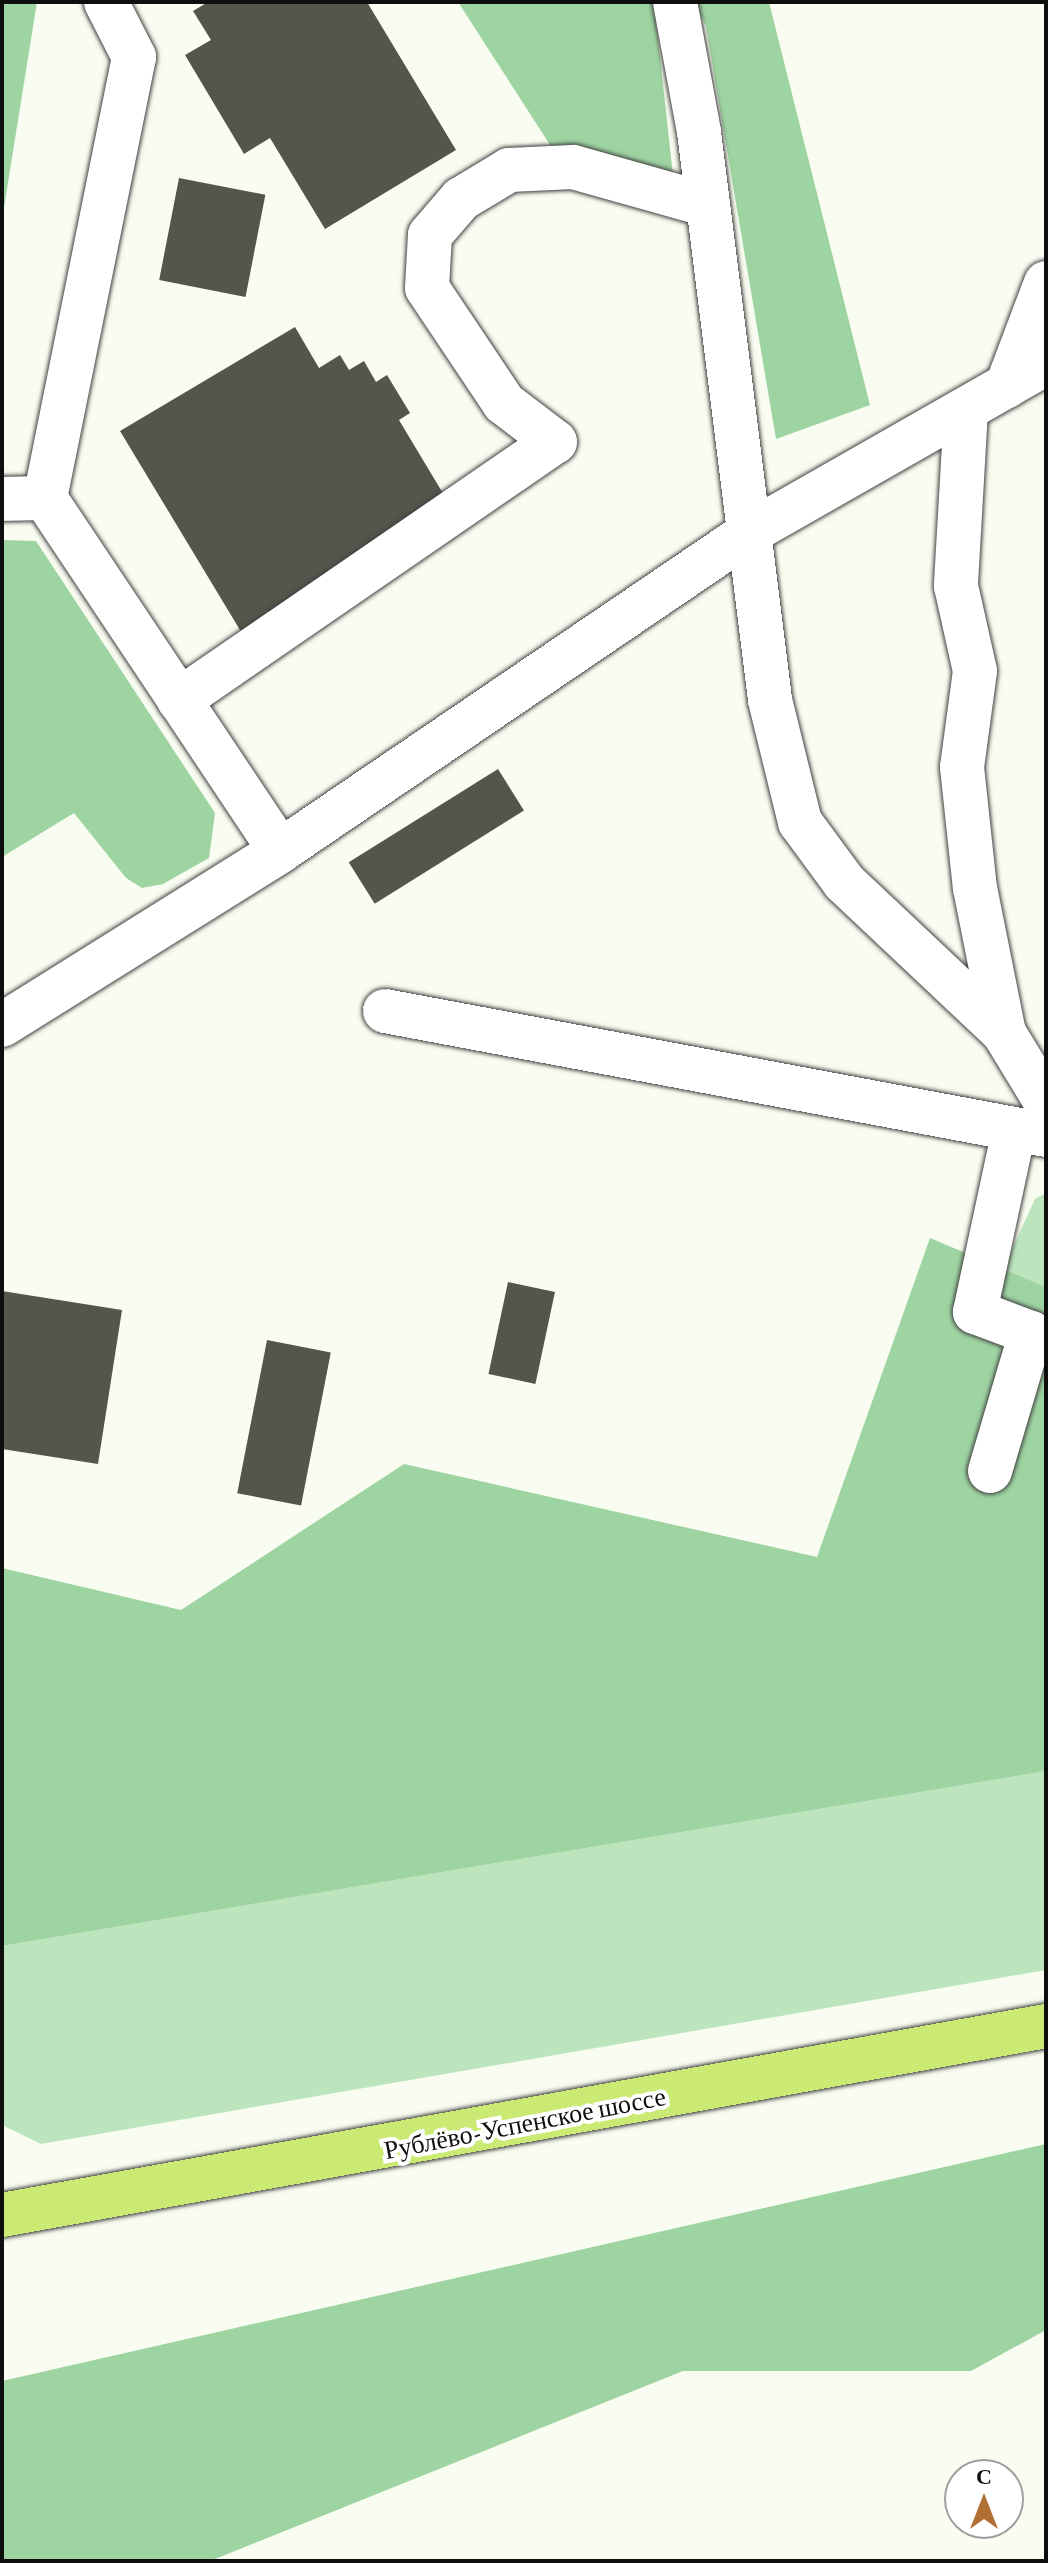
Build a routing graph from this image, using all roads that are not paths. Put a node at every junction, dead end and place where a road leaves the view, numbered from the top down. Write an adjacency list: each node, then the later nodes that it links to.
1 (106, 2): 8 (street)
2 (675, 2): 3 (street)
3 (708, 205): 10 (street); 11 (street)
4 (1046, 283): 6 (street)
5 (1046, 363): 6 (street)
6 (1007, 386): 7 (street)
7 (966, 410): 10 (street); 15 (street)
8 (45, 498): 9 (street); 11 (street)
9 (2, 499)
10 (750, 532): 12 (street); 15 (street)
11 (179, 700): 12 (street)
12 (280, 851): 14 (street)
13 (385, 1011): 16 (street)
14 (2, 1025)
15 (1004, 1033): 16 (street)
16 (1035, 1122): 17 (street)
17 (990, 1471)
18 (1046, 2026): 19 (main road, Рублёво-Успенское шоссе)
19 (2, 2215)

